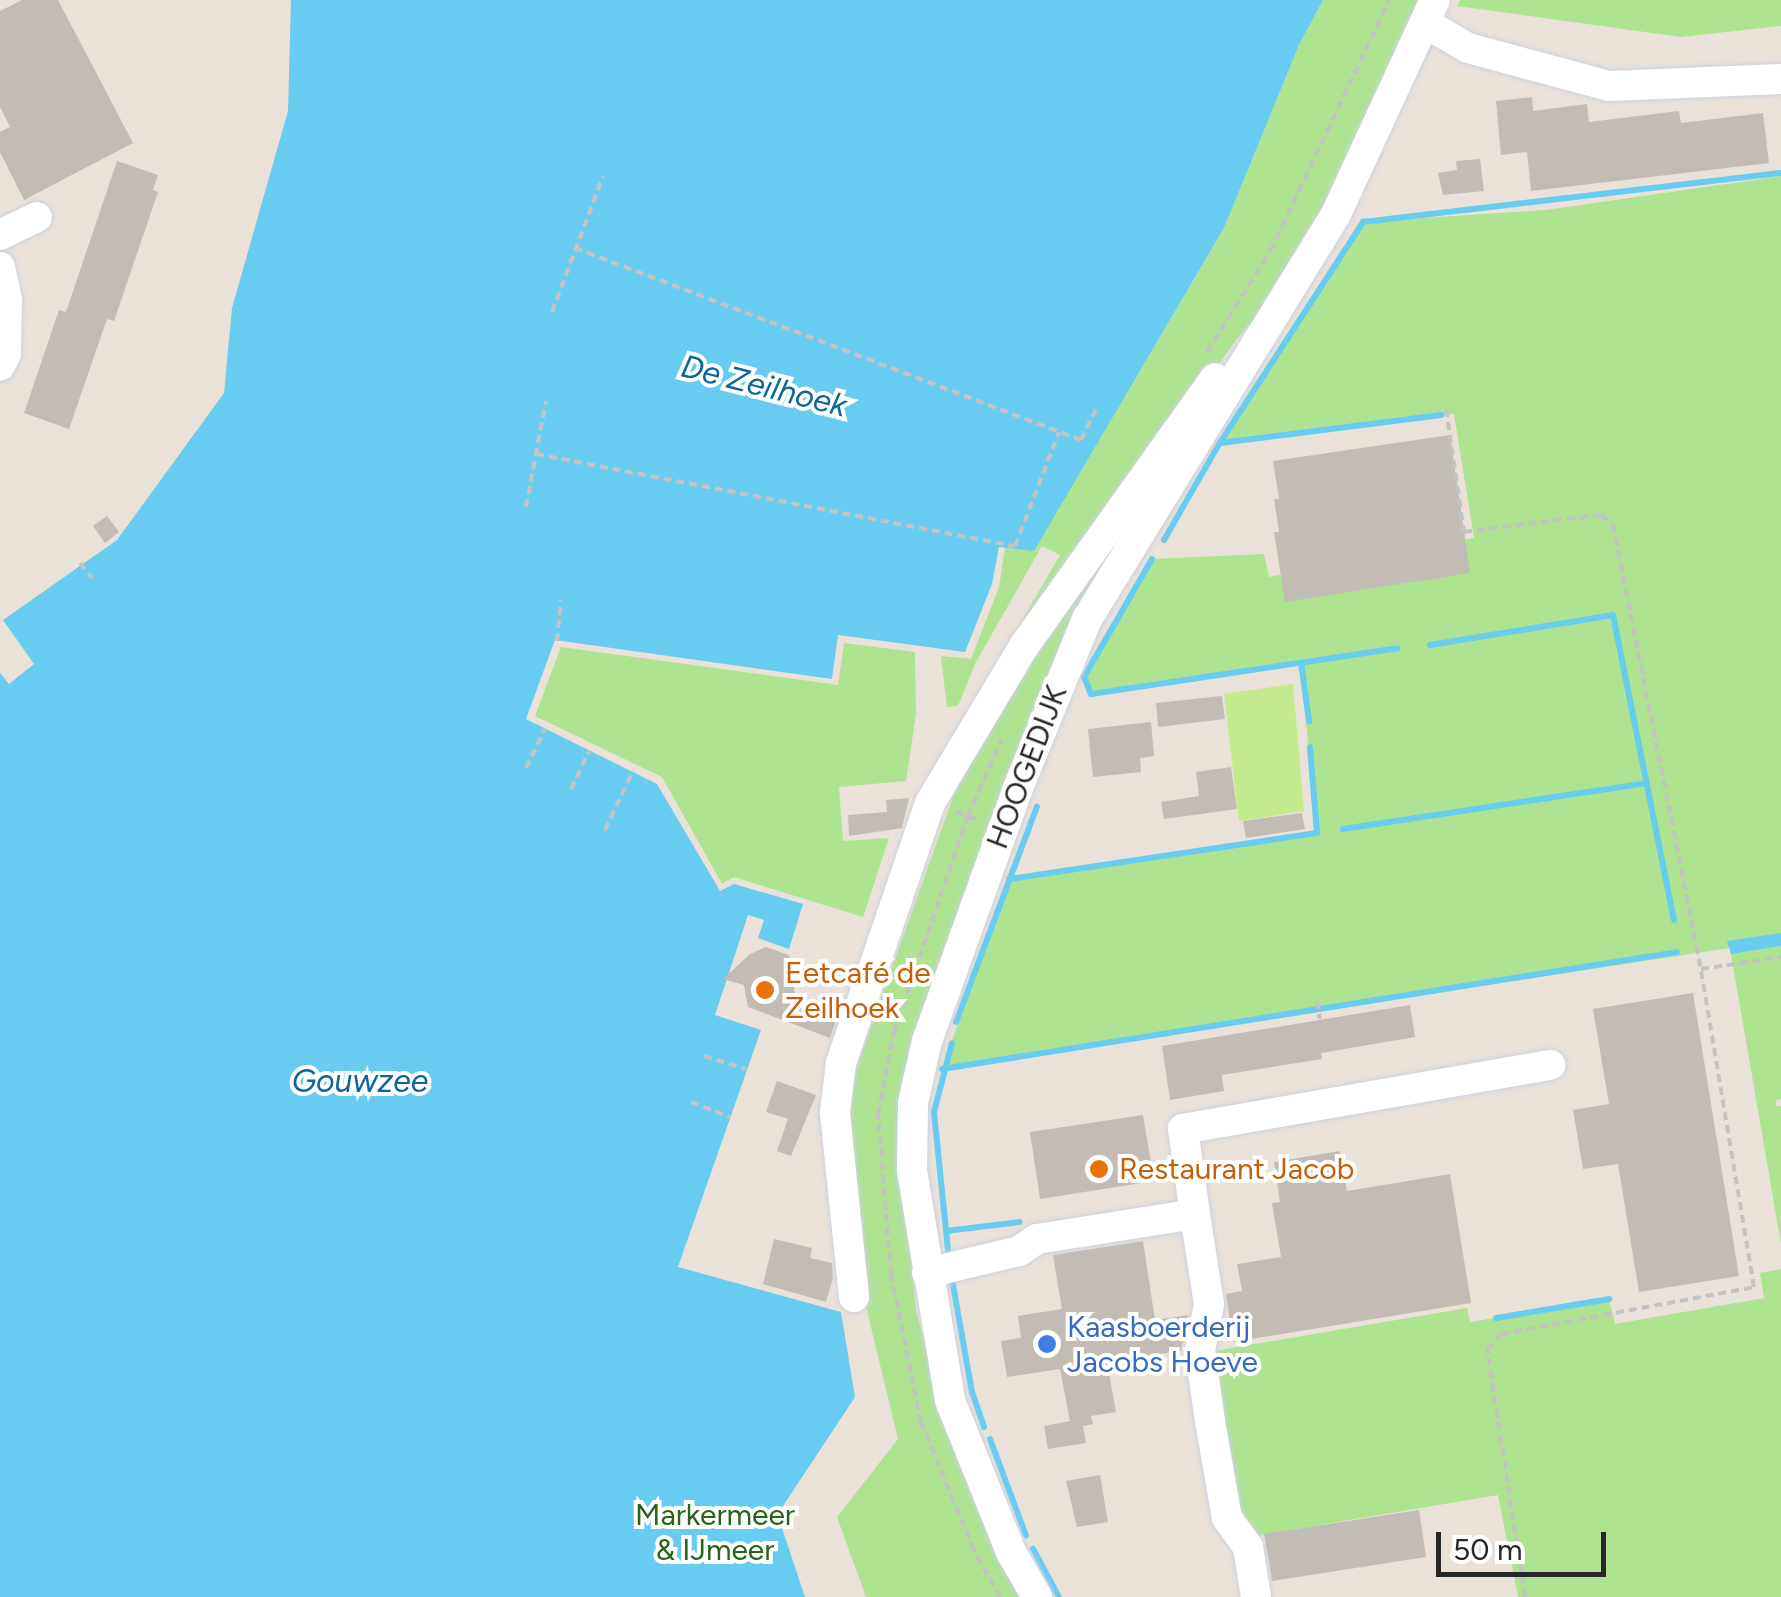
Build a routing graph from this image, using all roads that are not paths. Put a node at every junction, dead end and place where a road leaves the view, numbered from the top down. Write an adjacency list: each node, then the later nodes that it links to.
1 (1430, 11): 2 (street); 6 (street, HOOGEDIJK)
2 (1781, 78)
3 (37, 217): 4 (street)
4 (0, 235)
5 (0, 267): 7 (street)
6 (1278, 312): 10 (street, HOOGEDIJK); 11 (street)
7 (0, 366)
8 (1550, 1065): 9 (street)
9 (1195, 1214): 10 (street); 13 (street)
10 (927, 1273): 12 (street, HOOGEDIJK)
11 (854, 1297)
12 (1037, 1597)
13 (1256, 1597)

